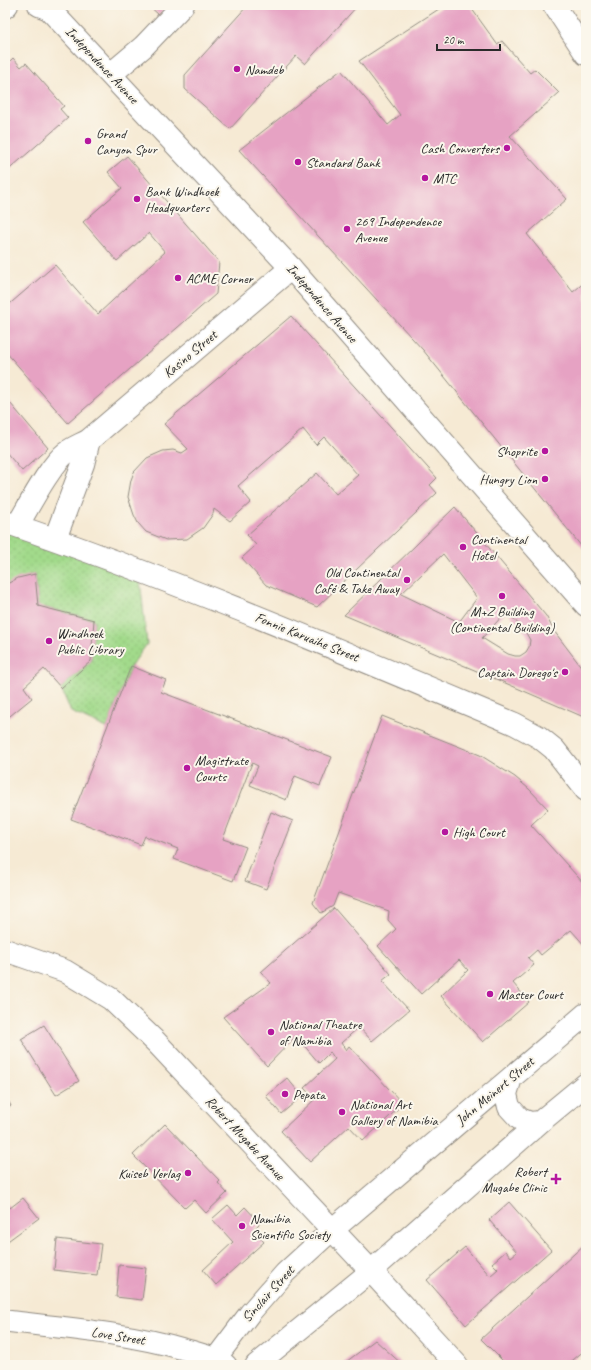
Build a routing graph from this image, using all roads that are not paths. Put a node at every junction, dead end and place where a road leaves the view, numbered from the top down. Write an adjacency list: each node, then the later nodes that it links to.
1 (183, 5): 5 (street)
2 (554, 5): 4 (street)
3 (45, 6): 5 (street, Independence Avenue)
4 (586, 54)
5 (111, 74): 6 (street, Independence Avenue)
6 (292, 268): 7 (street, Kasino Street); 10 (street, Independence Avenue)
7 (89, 440): 8 (street, Kasino Street); 9 (street)
8 (11, 524): 9 (street, Fonnie Karuaihe Street)
9 (55, 539): 11 (street, Fonnie Karuaihe Street)
10 (586, 605)
11 (586, 790)
12 (5, 950): 17 (street, Robert Mugabe Avenue)
13 (586, 1014): 14 (street, John Meinert Street)
14 (511, 1078): 16 (street); 17 (street, John Meinert Street)
15 (586, 1084): 16 (street)
16 (540, 1122): 18 (street)
17 (332, 1230): 18 (street, Robert Mugabe Avenue); 20 (street, Sinclair Street)
18 (372, 1271): 21 (street); 22 (street, Robert Mugabe Avenue)
19 (5, 1320): 20 (street, Love Street)
20 (219, 1363)
21 (256, 1365)
22 (457, 1365)

